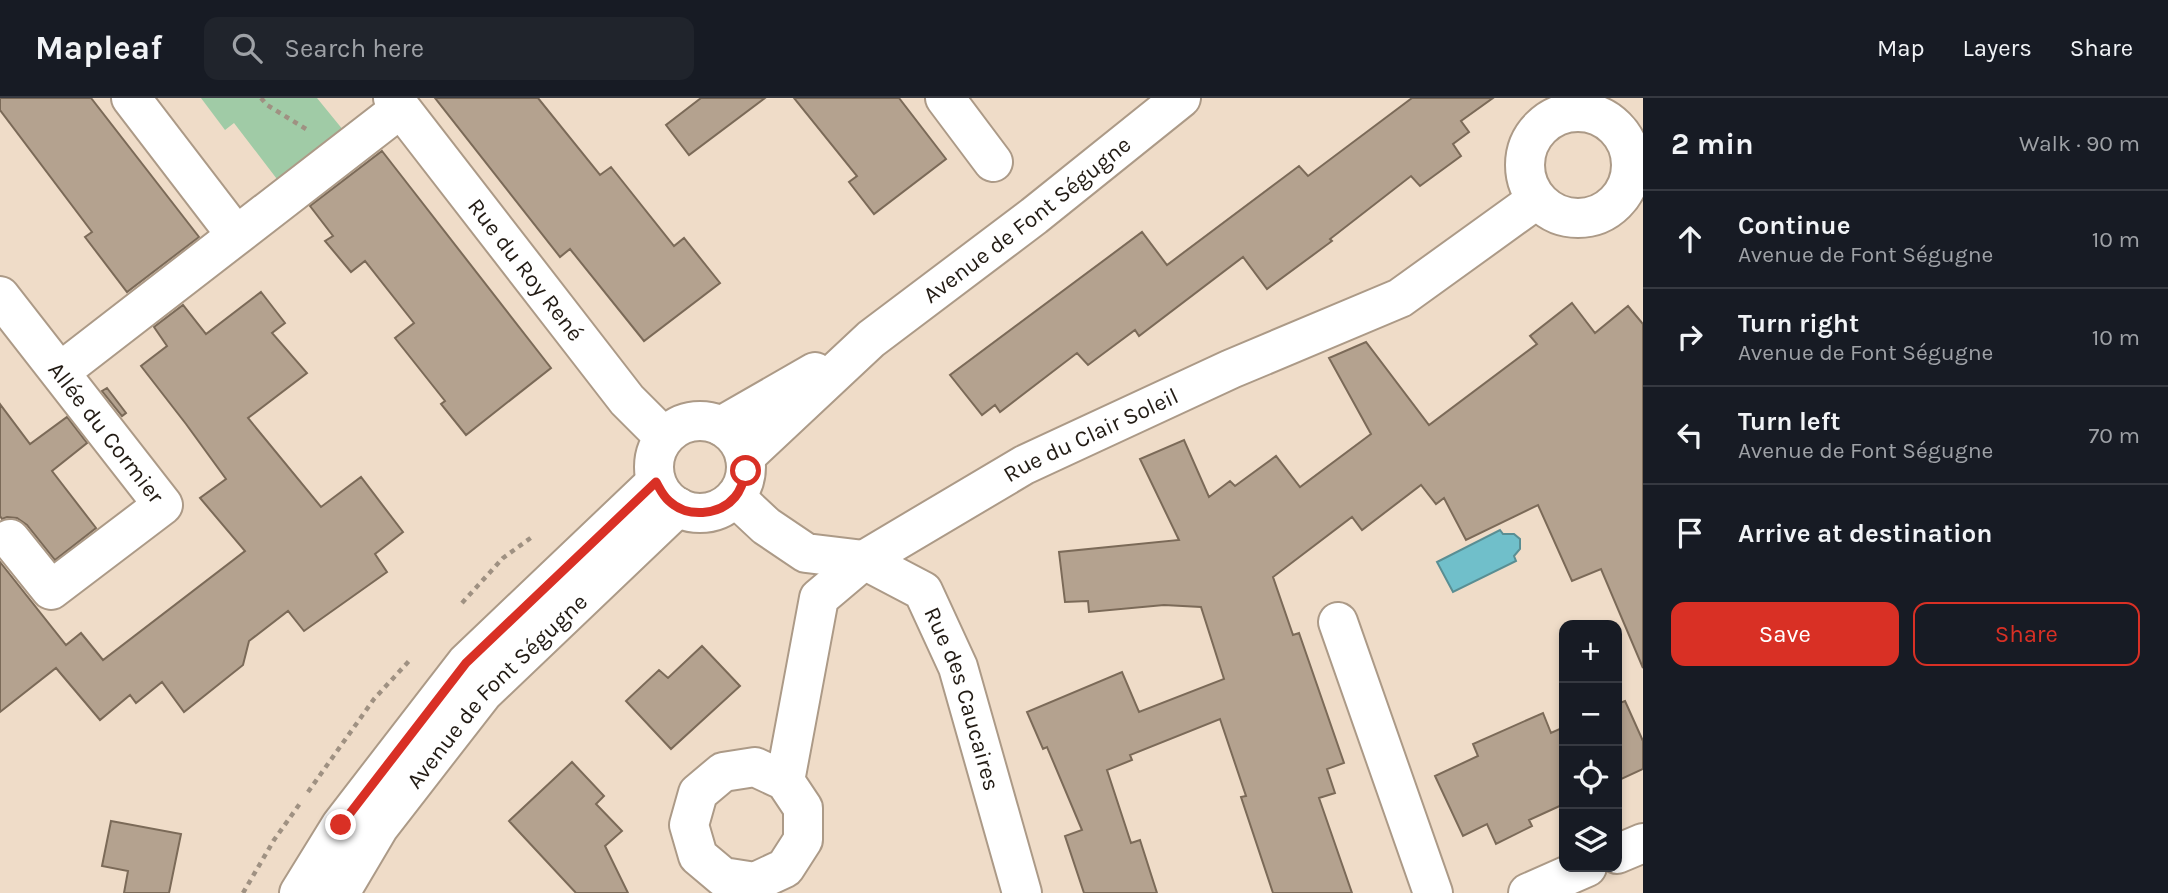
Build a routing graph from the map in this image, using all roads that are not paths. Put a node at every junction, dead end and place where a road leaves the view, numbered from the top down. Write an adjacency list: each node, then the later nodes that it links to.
1 (131, 98): 7 (street)
2 (945, 98): 5 (street)
3 (1181, 98): 9 (street, Avenue de Font Ségugne)
4 (396, 103): 7 (street); 12 (street, Rue du Roy René)
5 (993, 162)
6 (1536, 200): 17 (street, Rue du Clair Soleil)
7 (236, 235): 10 (street)
8 (0, 296): 10 (street, Allée du Cormier)
9 (872, 339): 11 (street, Avenue de Font Ségugne); 13 (street, Avenue de Font Ségugne)
10 (60, 372): 16 (street, Allée du Cormier)
11 (721, 426): 12 (street); 13 (street)
12 (664, 437): 14 (street)
13 (745, 457): 15 (street)
14 (667, 495): 15 (street); 23 (street, Avenue de Font Ségugne); 24 (street, Avenue de Font Ségugne)
15 (735, 497): 17 (street, Rue des Caucaires)
16 (10, 539)
17 (864, 560): 19 (street, Rue du Clair Soleil); 25 (street, Rue des Caucaires)
18 (1338, 622): 26 (street)
19 (785, 781)
20 (1643, 843): 21 (street)
21 (1622, 852)
22 (1573, 879): 27 (street)
23 (299, 893)
24 (340, 893)
25 (1022, 893)
26 (1433, 893)
27 (1528, 893)

